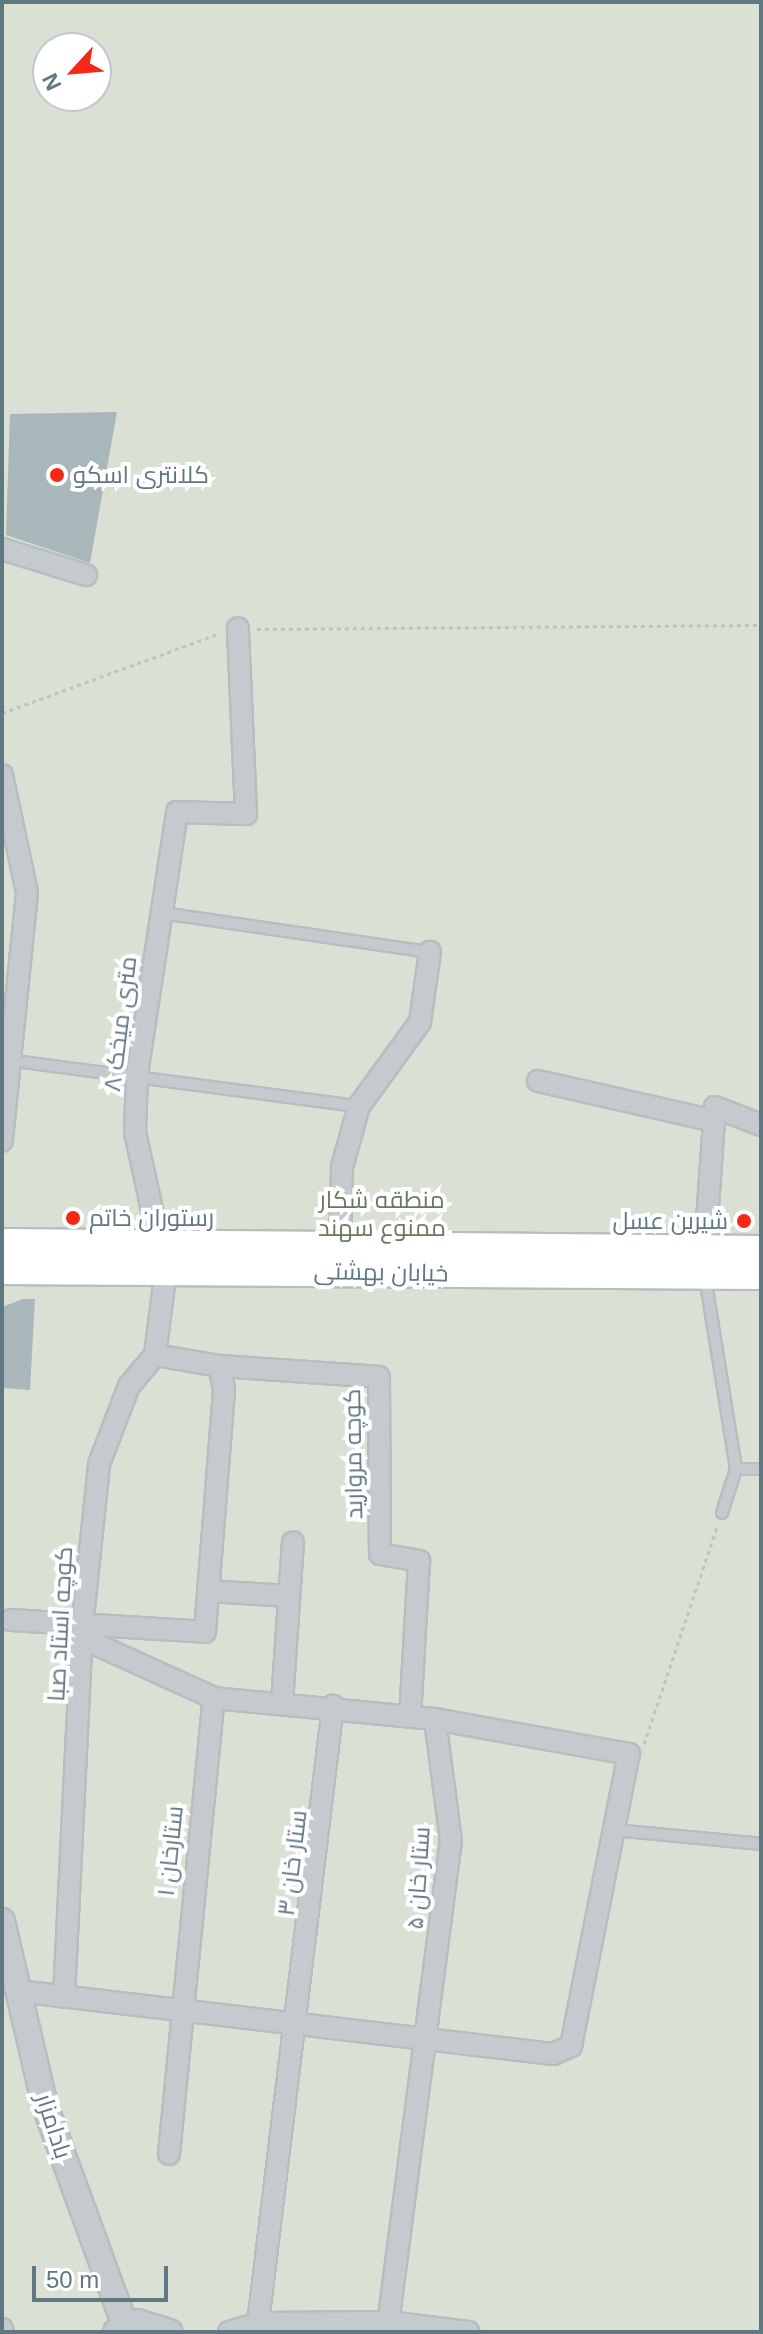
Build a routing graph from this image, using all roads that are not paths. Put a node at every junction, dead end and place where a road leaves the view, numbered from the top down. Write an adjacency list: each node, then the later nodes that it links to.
1 (2, 549): 2 (street)
2 (86, 575)
3 (238, 628): 5 (street, ۸ متری میخک)
4 (2, 775): 7 (street)
5 (162, 913): 6 (lane); 8 (street, ۸ متری میخک)
6 (430, 952): 10 (street)
7 (15, 1061): 8 (lane); 13 (street)
8 (137, 1074): 10 (lane); 17 (street, ۸ متری میخک)
9 (538, 1081): 11 (street)
10 (359, 1106): 15 (street)
11 (714, 1121): 12 (street); 18 (street)
12 (761, 1125)
13 (2, 1141)
14 (2, 1244): 17 (main road, خیابان بهشتی); 19 (main road)
15 (340, 1245): 17 (main road, خیابان بهشتی); 18 (main road, خیابان بهشتی)
16 (761, 1250): 18 (main road, خیابان بهشتی)
17 (162, 1255): 18 (main road, خیابان بهشتی); 19 (main road, خیابان بهشتی); 21 (street)
18 (705, 1262): 20 (main road, خیابان بهشتی); 23 (lane)
19 (2, 1269)
20 (761, 1275)
21 (155, 1355): 22 (street); 30 (street, کوچه استاد صبا)
22 (219, 1366): 27 (street); 34 (street, کوچه مروارید)
23 (736, 1469): 24 (lane); 25 (lane)
24 (761, 1469)
25 (722, 1513)
26 (293, 1542): 28 (street)
27 (209, 1591): 28 (street); 30 (street)
28 (289, 1596): 32 (street)
29 (11, 1620): 30 (street)
30 (82, 1632): 31 (street); 40 (street, کوچه استاد صبا)
31 (214, 1698): 32 (street); 41 (street, ستارخان ۱)
32 (282, 1703): 33 (street)
33 (333, 1706): 34 (street); 42 (street, ستار خان ۳)
34 (410, 1716): 35 (street)
35 (435, 1719): 36 (street); 43 (street, ستار خان ۵)
36 (612, 1829): 37 (lane); 43 (street)
37 (761, 1844)
38 (2, 1921): 39 (street, بادامزار)
39 (18, 1991): 40 (street); 47 (street, بادامزار)
40 (64, 1997): 41 (street)
41 (179, 2010): 42 (street); 44 (street, ستارخان ۱)
42 (297, 2025): 43 (street); 45 (street, ستار خان ۳)
43 (429, 2041): 46 (street, ستار خان ۵)
44 (169, 2154)
45 (258, 2323): 46 (street); 49 (street)
46 (388, 2327): 50 (street)
47 (120, 2329): 48 (street)
48 (169, 2332)
49 (229, 2332)
50 (468, 2332)

